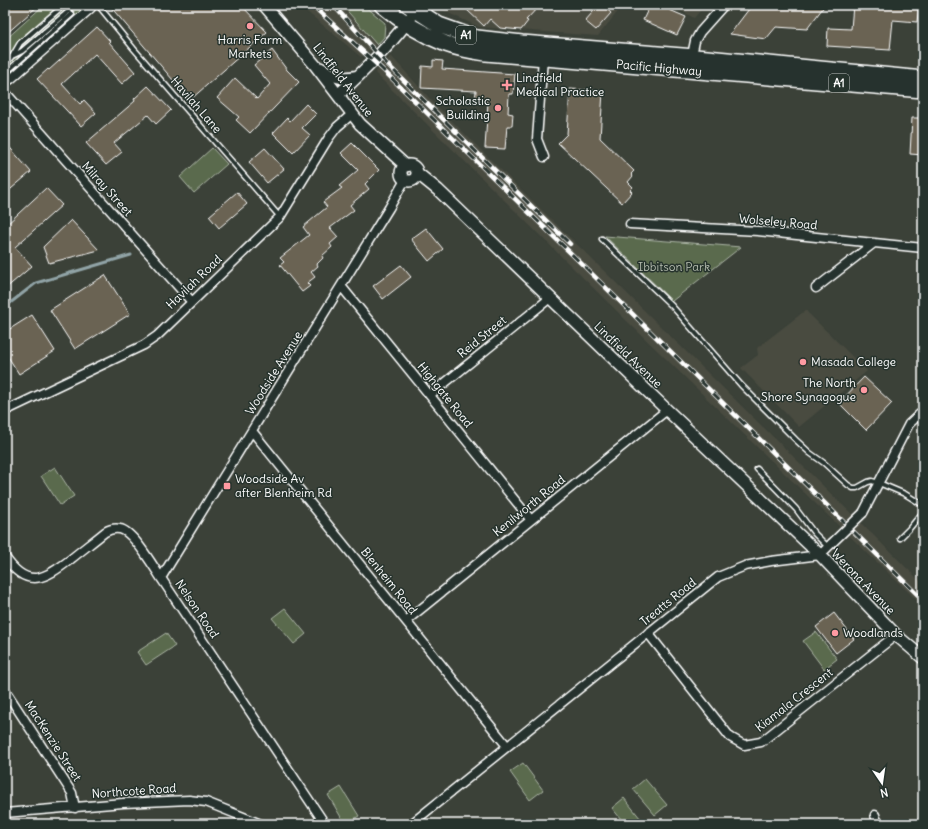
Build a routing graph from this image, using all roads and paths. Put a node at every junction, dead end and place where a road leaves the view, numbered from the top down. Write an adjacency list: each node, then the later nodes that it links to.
1 (64, 5): 8 (lane)
2 (264, 5): 11 (street, Lindfield Avenue)
3 (382, 5): 7 (highway, Pacific Highway / A1)
4 (724, 5): 10 (street)
5 (94, 7): 16 (street); 25 (lane, Havilah Lane)
6 (415, 7): 7 (street); 10 (highway, Pacific Highway / A1)
7 (407, 24): 9 (highway, Pacific Highway / A1); 14 (street)
8 (13, 55): 12 (lane); 13 (lane)
9 (543, 58): 10 (highway, Pacific Highway / A1); 21 (street)
10 (691, 64): 15 (highway, Pacific Highway / A1); 17 (highway, Pacific Highway / A1)
11 (315, 65): 14 (street); 19 (street, Lindfield Avenue)
12 (5, 66)
13 (5, 69)
14 (359, 75): 19 (street)
15 (923, 79)
16 (5, 82)
17 (923, 90)
18 (5, 92): 33 (street, Milray Street)
19 (338, 95): 20 (street, Lindfield Avenue)
20 (352, 114): 22 (street, Lindfield Avenue); 25 (street, Havilah Road)
21 (544, 157)
22 (406, 166): 23 (street); 24 (street)
23 (417, 173): 24 (street); 32 (street, Lindfield Avenue)
24 (405, 180): 30 (street, Woodside Avenue)
25 (280, 217): 33 (street, Havilah Road)
26 (630, 224): 28 (street, Wolseley Road)
27 (602, 239): 40 (lane)
28 (874, 243): 29 (street, Wolseley Road); 31 (street)
29 (923, 248)
30 (341, 286): 34 (street, Highgate Road); 38 (street, Woodside Avenue)
31 (816, 288)
32 (550, 298): 34 (street, Reid Street); 35 (street, Lindfield Avenue)
33 (192, 302): 36 (street, Havilah Road)
34 (430, 395): 43 (street, Highgate Road)
35 (667, 410): 43 (street, Kenilworth Road); 46 (street, Lindfield Avenue)
36 (5, 411)
37 (923, 411): 40 (street)
38 (252, 431): 48 (street, Woodside Avenue); 49 (street, Blenheim Road)
39 (757, 469): 45 (lane)
40 (879, 483): 41 (lane); 45 (street, bridge)
41 (923, 505)
42 (923, 512): 44 (lane)
43 (531, 520): 49 (street, Kenilworth Road)
44 (900, 538)
45 (830, 545): 46 (street)
46 (820, 555): 50 (street, Treatts Road); 51 (street, Werona Avenue)
47 (5, 557): 48 (street, Nelson Road)
48 (161, 578): 59 (street, Nelson Road)
49 (406, 621): 54 (street, Blenheim Road)
50 (648, 632): 51 (street, Kiamala Crescent); 54 (street, Treatts Road)
51 (896, 635): 52 (street, Werona Avenue)
52 (923, 658)
53 (5, 690): 55 (street, MacKenzie Street)
54 (507, 746): 60 (street, Treatts Road)
55 (75, 808): 56 (street, Northcote Road); 58 (street, Northcote Road)
56 (5, 813)
57 (875, 815): 61 (street)
58 (261, 824)
59 (325, 824)
60 (411, 824)
61 (878, 824)

